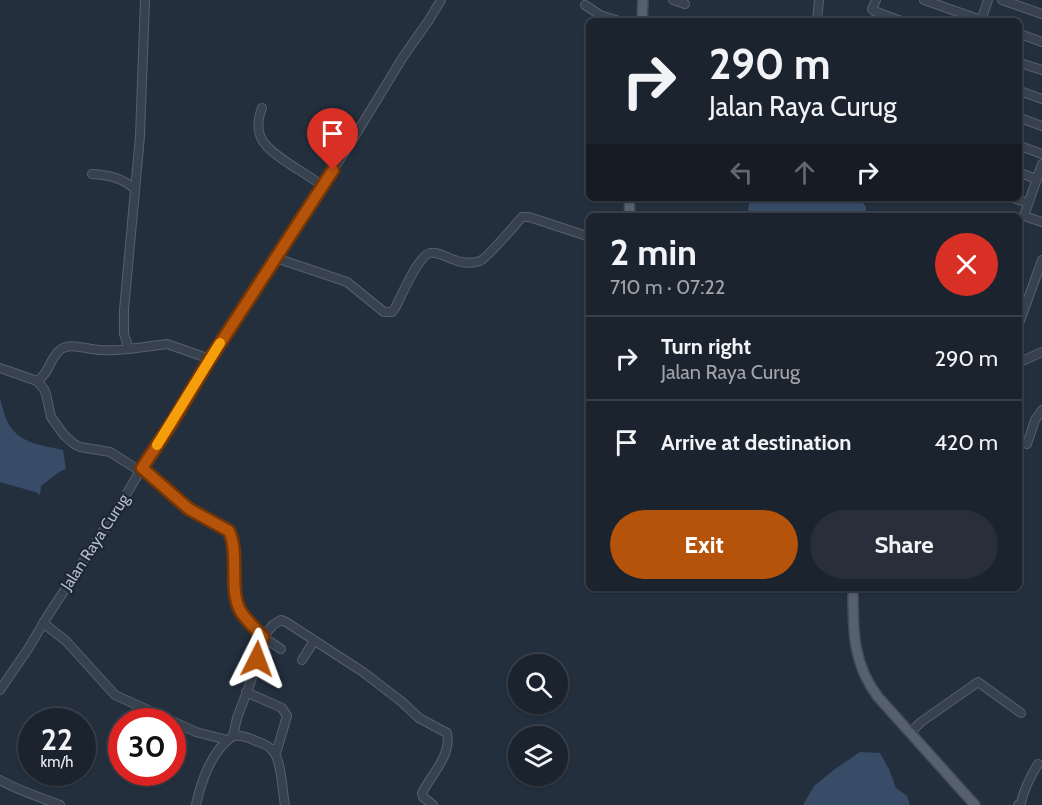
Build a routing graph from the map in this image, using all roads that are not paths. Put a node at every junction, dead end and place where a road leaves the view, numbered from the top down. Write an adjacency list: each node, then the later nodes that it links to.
1 (145, 0): 35 (street)
2 (441, 0): 34 (street, Jalan Raya Curug)
3 (643, 0): 14 (main road)
4 (673, 0): 10 (street)
5 (819, 0): 15 (street)
6 (876, 0): 16 (street)
7 (924, 0): 17 (street)
8 (988, 0): 18 (street)
9 (1002, 0): 12 (street)
10 (685, 4)
11 (585, 5): 13 (street)
12 (1042, 14)
13 (610, 18)
14 (642, 18)
15 (817, 18)
16 (894, 18)
17 (974, 18)
18 (983, 18)
19 (1022, 35): 20 (street)
20 (1042, 42)
21 (1022, 64): 22 (street)
22 (1042, 70)
23 (1022, 92): 24 (street)
24 (1042, 99)
25 (262, 108): 34 (street)
26 (1022, 119): 27 (street)
27 (1042, 126)
28 (1022, 147): 29 (street)
29 (1042, 154)
30 (1042, 164): 33 (street)
31 (92, 174): 35 (street)
32 (1022, 174): 33 (street)
33 (1037, 179): 37 (street)
34 (323, 186): 40 (street, Jalan Raya Curug)
35 (135, 189): 43 (street)
36 (1022, 201): 37 (street)
37 (1028, 203): 38 (street)
38 (1042, 222)
39 (586, 236): 40 (street)
40 (276, 258): 45 (street, Jalan Raya Curug)
41 (1042, 260): 42 (street)
42 (1022, 315)
43 (129, 349): 45 (street); 48 (street)
44 (1042, 352): 46 (street)
45 (210, 359): 51 (street, Jalan Raya Curug)
46 (1022, 361)
47 (0, 368): 48 (street)
48 (37, 381): 51 (street)
49 (1042, 410): 50 (street)
50 (1027, 444)
51 (141, 470): 53 (street, Jalan Raya Curug); 54 (street)
52 (853, 591): 61 (main road)
53 (43, 623): 58 (street, Jalan Raya Curug); 62 (street)
54 (263, 637): 55 (street); 56 (street); 59 (street)
55 (314, 641): 57 (street); 70 (street)
56 (282, 649)
57 (302, 660)
58 (0, 690)
59 (246, 692): 62 (street); 63 (street)
60 (1021, 713): 61 (street)
61 (910, 733): 66 (main road)
62 (230, 738): 63 (street); 68 (street)
63 (272, 749): 69 (street)
64 (1038, 764): 71 (street)
65 (0, 780): 67 (street)
66 (971, 804)
67 (60, 805)
68 (196, 805)
69 (285, 805)
70 (434, 805)
71 (1018, 805)

